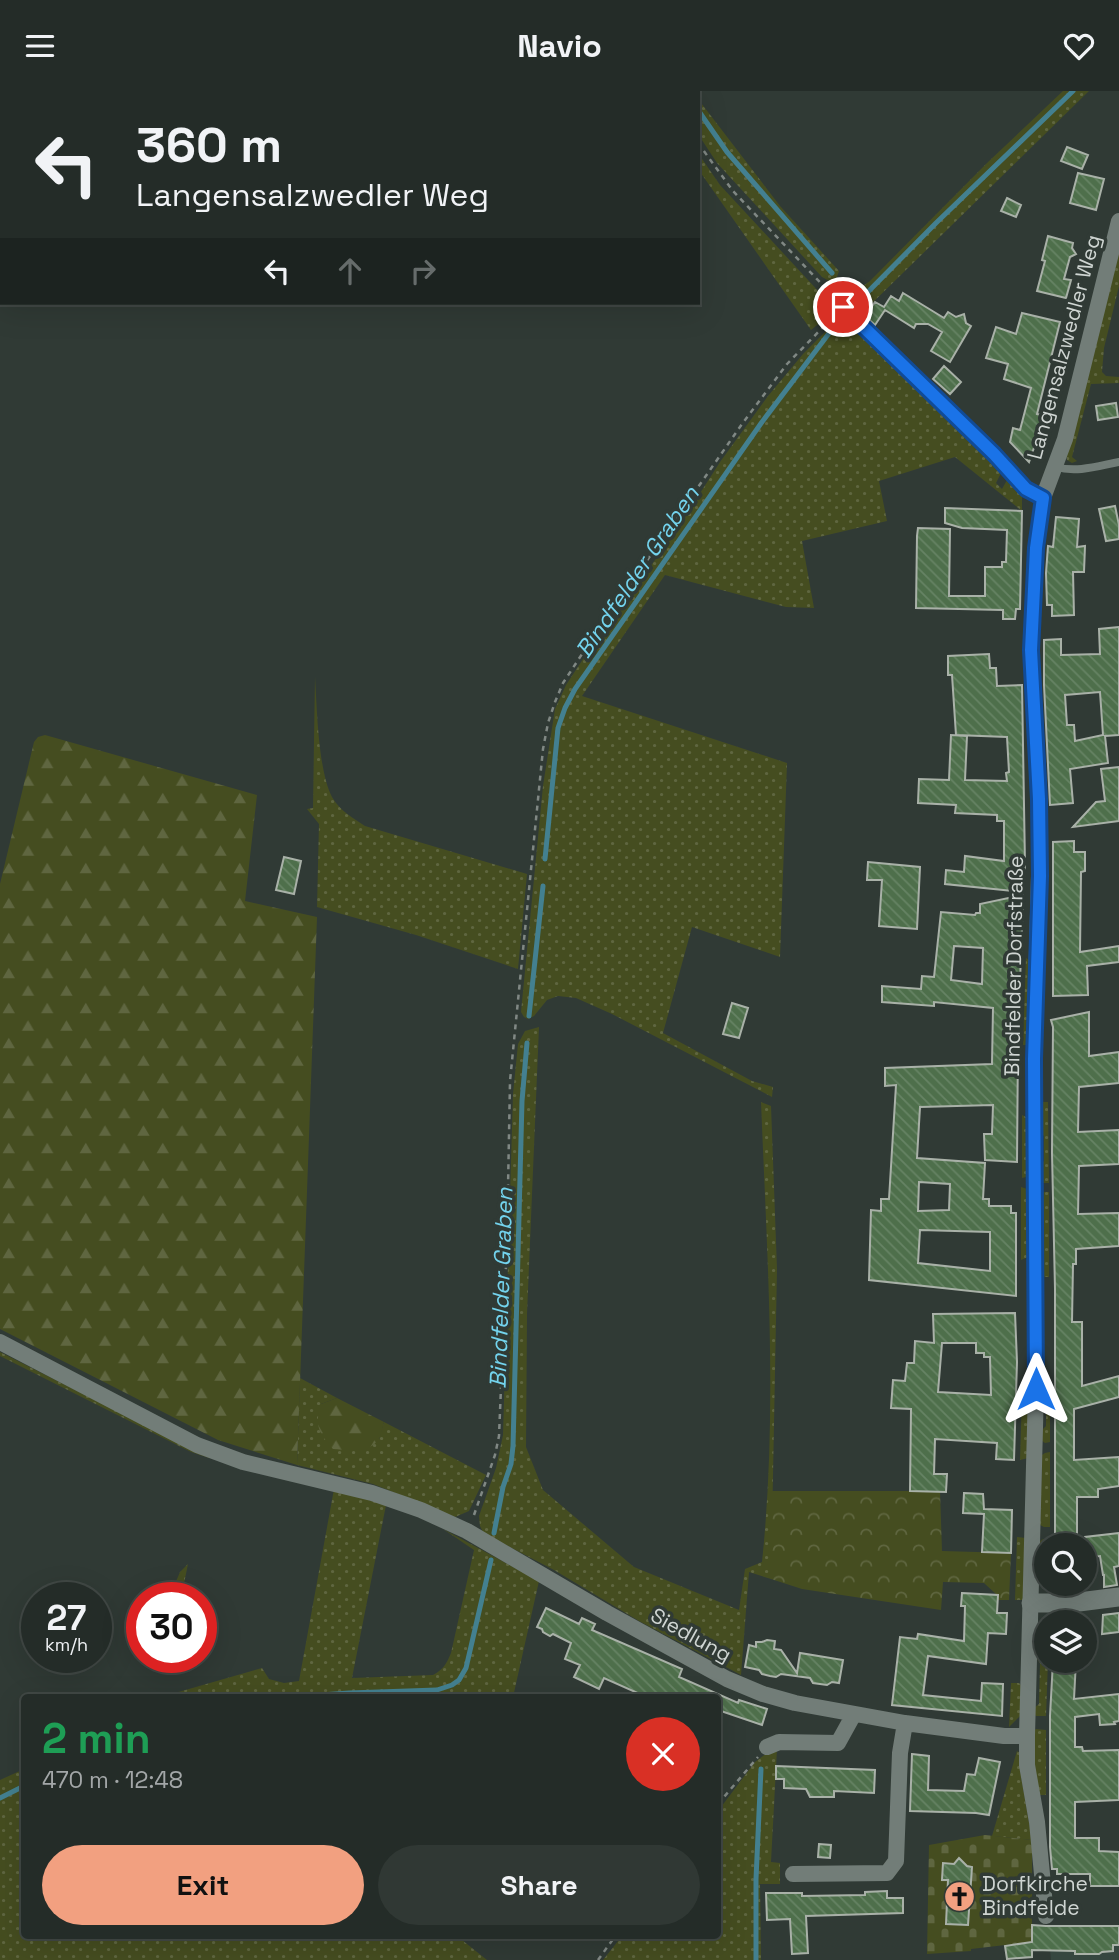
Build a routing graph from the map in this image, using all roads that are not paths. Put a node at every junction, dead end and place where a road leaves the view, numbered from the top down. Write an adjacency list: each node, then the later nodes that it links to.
1 (1119, 222): 4 (street, Langensalzwedler Weg)
2 (843, 307): 5 (lane, Langensalzwedler Weg)
3 (1119, 462): 4 (lane)
4 (1056, 467): 5 (street, Langensalzwedler Weg)
5 (1043, 498): 8 (street, Bindfelder Dorfstraße)
6 (0, 1342): 9 (street, Siedlung)
7 (1119, 1597): 8 (street)
8 (1031, 1603): 11 (street, Bindfelder Dorfstraße)
9 (854, 1714): 10 (street, Siedlung); 12 (street)
10 (905, 1723): 11 (street, Siedlung); 13 (street)
11 (1027, 1736): 14 (street, Bindfelder Dorfstraße)
12 (767, 1747)
13 (793, 1874)
14 (1046, 1916)

